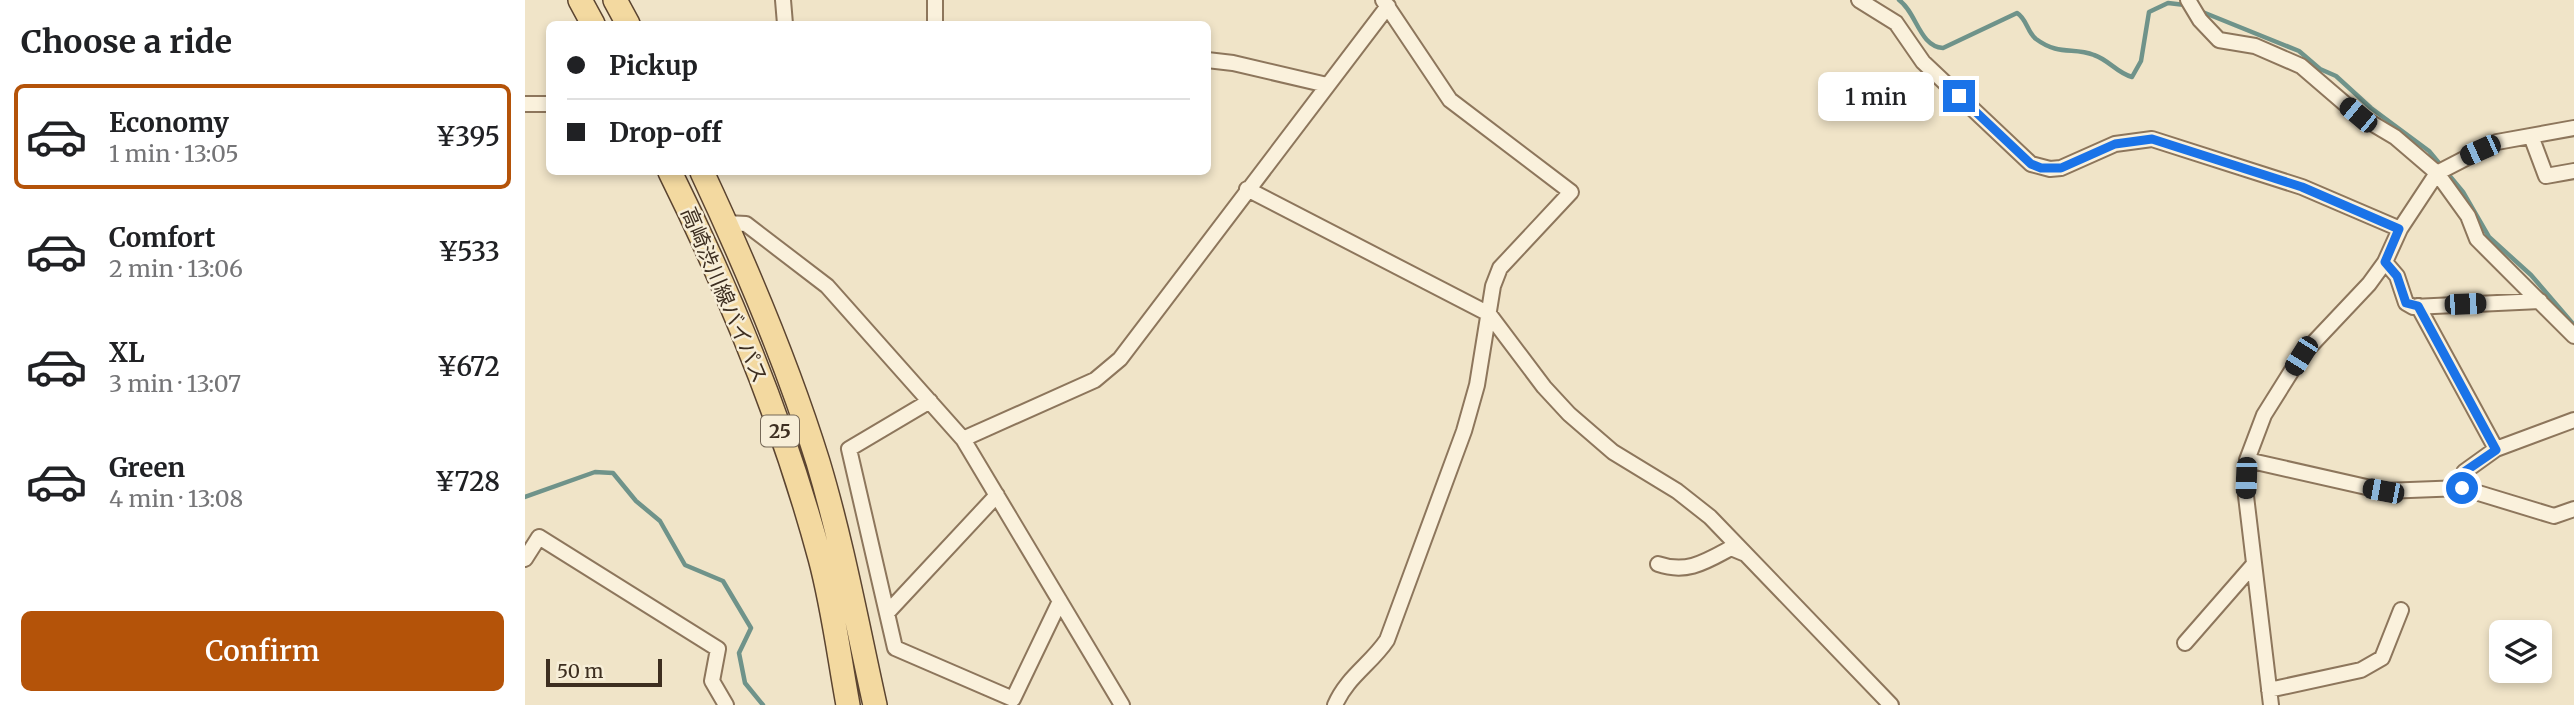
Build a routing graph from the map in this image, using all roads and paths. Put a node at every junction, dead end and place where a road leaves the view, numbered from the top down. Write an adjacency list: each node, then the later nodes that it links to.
1 (580, 0): 8 (main road)
2 (615, 0): 9 (main road)
3 (783, 0): 10 (street)
4 (935, 0): 11 (street)
5 (1859, 0): 24 (street)
6 (2188, 0): 19 (street)
7 (1386, 3): 13 (street); 28 (street)
8 (591, 21)
9 (626, 21)
10 (785, 21)
11 (935, 21)
12 (1211, 60): 13 (street)
13 (1327, 85): 22 (street)
14 (525, 104): 15 (street)
15 (546, 104)
16 (2574, 128): 17 (street)
17 (2531, 136): 18 (street); 19 (street)
18 (2574, 171)
19 (2437, 173): 24 (street); 26 (street)
20 (671, 175): 48 (main road, 高崎渋川線バイパス / 25)
21 (703, 175): 23 (main road, 高崎渋川線バイパス / 25)
22 (1247, 189): 28 (street); 32 (street)
23 (726, 223): 30 (street); 49 (main road, 高崎渋川線バイパス / 25)
24 (2399, 229): 25 (street)
25 (2385, 262): 27 (street); 34 (street)
26 (2540, 302): 27 (street); 29 (street)
27 (2418, 306): 33 (street)
28 (1489, 314): 38 (street); 51 (street)
29 (2574, 336)
30 (930, 401): 32 (street); 44 (street)
31 (2574, 420): 33 (street)
32 (963, 439): 36 (street)
33 (2496, 450): 35 (street)
34 (2247, 460): 35 (street); 41 (street)
35 (2462, 488): 37 (street)
36 (997, 495): 42 (street); 44 (street)
37 (2574, 509)
38 (1743, 553): 40 (street); 52 (street)
39 (525, 559): 47 (street)
40 (1658, 564)
41 (2254, 564): 45 (street); 46 (street)
42 (1060, 601): 44 (street); 50 (street)
43 (2401, 610): 46 (street)
44 (887, 613)
45 (2185, 643)
46 (2270, 698)
47 (726, 705)
48 (848, 705)
49 (875, 705)
50 (1122, 705)
51 (1335, 705)
52 (1891, 705)

